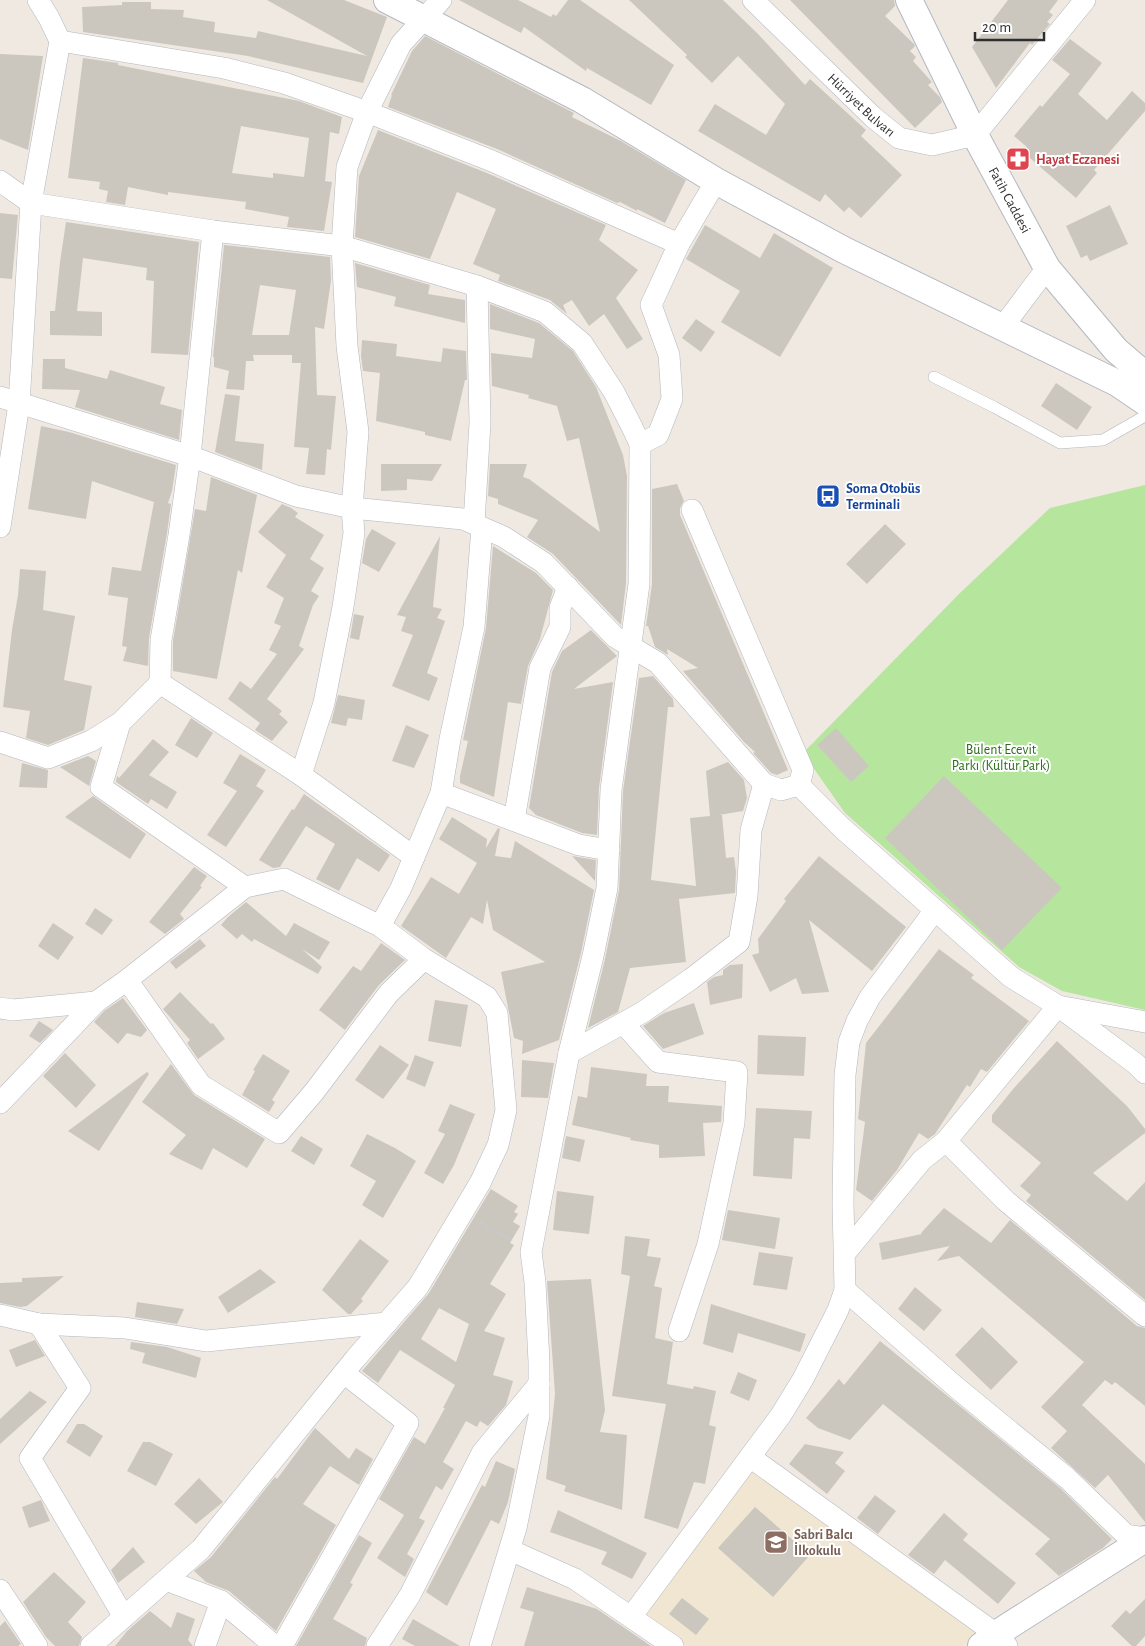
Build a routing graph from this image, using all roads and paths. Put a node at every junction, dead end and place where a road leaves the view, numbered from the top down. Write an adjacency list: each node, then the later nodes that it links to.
1 (38, 0): 8 (street)
2 (387, 0): 7 (street)
3 (441, 0): 7 (street)
4 (753, 0): 10 (street, Hürriyet Bulvarı)
5 (909, 0): 10 (street, Fatih Caddesi)
6 (1085, 0): 10 (street)
7 (422, 19): 9 (street); 12 (street)
8 (60, 41): 9 (street); 13 (street)
9 (367, 112): 15 (street); 16 (street)
10 (975, 134): 17 (street, Fatih Caddesi)
11 (0, 180): 13 (street)
12 (716, 182): 15 (street); 19 (street)
13 (31, 203): 14 (street); 22 (street)
14 (212, 231): 16 (street); 26 (street)
15 (679, 244): 25 (street)
16 (342, 246): 18 (street); 27 (street)
17 (1046, 268): 19 (street); 20 (street, Fatih Caddesi)
18 (477, 286): 25 (street); 29 (street)
19 (1002, 328): 23 (street)
20 (1145, 374)
21 (934, 377): 24 (lane)
22 (10, 401): 26 (street); 30 (street)
23 (1145, 402)
24 (1145, 416)
25 (640, 444): 32 (street)
26 (190, 456): 27 (street); 33 (street)
27 (352, 508): 29 (street); 36 (street)
28 (692, 510): 38 (street)
29 (478, 526): 31 (street); 39 (street)
30 (0, 527)
31 (568, 587): 32 (street); 40 (street)
32 (630, 646): 37 (street); 41 (street)
33 (160, 683): 34 (street); 36 (street)
34 (120, 723): 35 (street); 43 (street)
35 (0, 742)
36 (300, 775): 42 (street)
37 (764, 784): 38 (street); 52 (street)
38 (799, 785): 44 (street)
39 (441, 793): 40 (street); 42 (street)
40 (514, 820): 41 (street)
41 (609, 850): 53 (street)
42 (414, 857): 45 (street)
43 (245, 887): 45 (street); 47 (street)
44 (935, 910): 49 (street); 59 (street)
45 (380, 926): 46 (street)
46 (424, 959): 47 (street); 57 (street)
47 (127, 980): 48 (street)
48 (96, 1002): 50 (street); 55 (street)
49 (1058, 1006): 51 (street); 54 (street); 56 (street)
50 (0, 1008)
51 (1145, 1022)
52 (623, 1023): 53 (street); 65 (street)
53 (569, 1054): 58 (street)
54 (1145, 1073)
55 (0, 1103)
56 (946, 1141): 59 (street); 62 (street)
57 (464, 1212): 58 (path); 63 (street)
58 (531, 1252): 67 (street)
59 (845, 1253): 60 (street)
60 (845, 1290): 68 (street); 69 (street)
61 (0, 1315): 64 (street)
62 (1145, 1316)
63 (387, 1323): 64 (street); 66 (street)
64 (39, 1324): 75 (street)
65 (679, 1331)
66 (344, 1373): 71 (street); 81 (street)
67 (539, 1384): 70 (street); 82 (street)
68 (750, 1457): 74 (street); 76 (street)
69 (1145, 1538): 76 (street)
70 (510, 1550): 74 (street); 83 (street)
71 (166, 1580): 73 (street); 75 (street)
72 (0, 1590): 77 (street)
73 (221, 1601): 79 (street); 80 (street)
74 (631, 1617): 84 (street)
75 (124, 1618): 78 (street)
76 (995, 1642)
77 (38, 1646)
78 (91, 1646)
79 (205, 1646)
80 (275, 1646)
81 (282, 1646)
82 (377, 1646)
83 (480, 1646)
84 (673, 1646)

